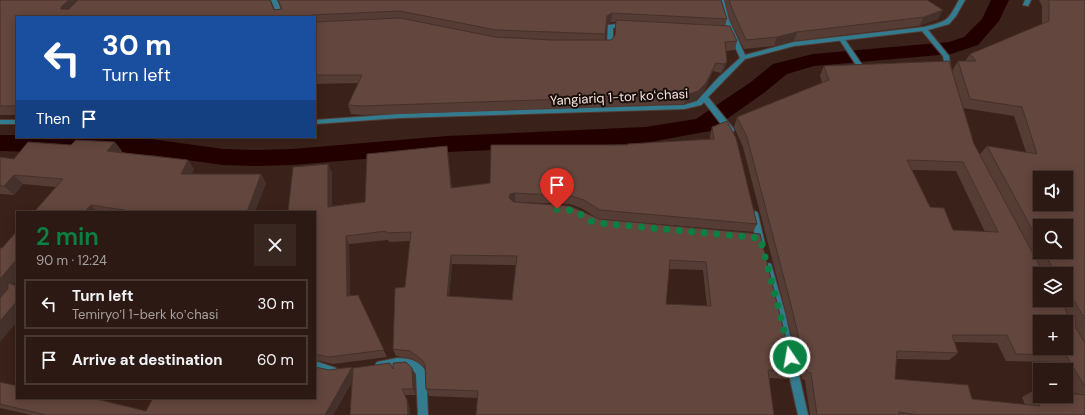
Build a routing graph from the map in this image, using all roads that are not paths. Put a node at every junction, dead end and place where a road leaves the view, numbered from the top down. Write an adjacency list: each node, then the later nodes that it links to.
1 (274, 0): 4 (street)
2 (721, 0): 8 (street)
3 (962, 0): 6 (street, Yangiariq 1-tor koʻchasi)
4 (281, 16)
5 (637, 26): 10 (street)
6 (924, 29): 9 (street, Yangiariq 1-tor koʻchasi); 13 (street)
7 (722, 31): 8 (street)
8 (730, 31): 11 (street)
9 (842, 39): 11 (street, Yangiariq 1-tor koʻchasi); 12 (street)
10 (600, 46)
11 (743, 58): 14 (street, Yangiariq 1-tor koʻchasi)
12 (854, 72)
13 (950, 80)
14 (707, 101): 17 (street, Yangiariq 1-tor koʻchasi); 18 (street)
15 (0, 122): 16 (street)
16 (16, 122)
17 (316, 122)
18 (735, 141)
19 (752, 208): 24 (street)
20 (316, 366): 22 (street)
21 (371, 366): 23 (street)
22 (341, 370)
23 (423, 415)
24 (803, 415)

